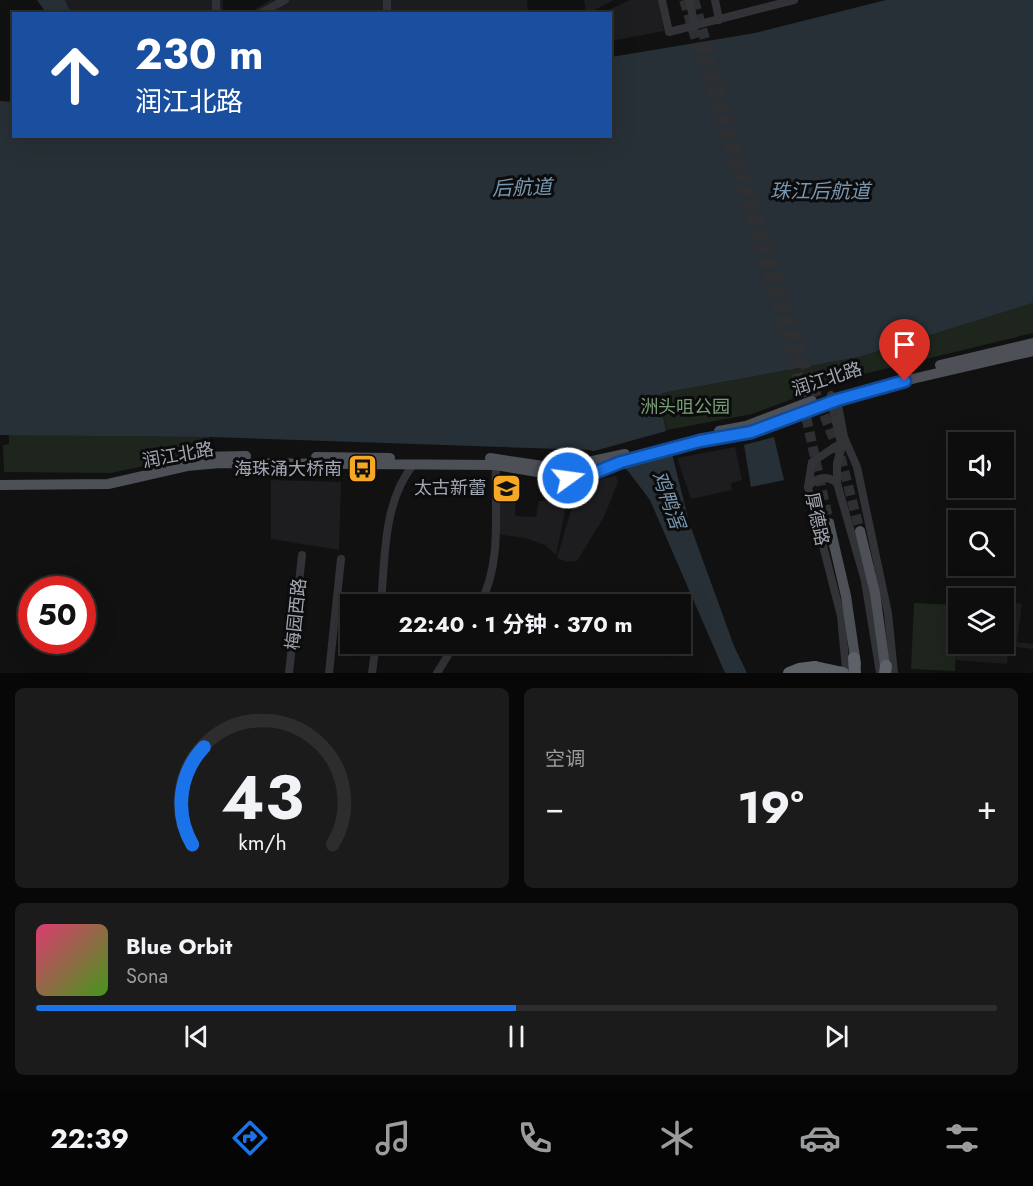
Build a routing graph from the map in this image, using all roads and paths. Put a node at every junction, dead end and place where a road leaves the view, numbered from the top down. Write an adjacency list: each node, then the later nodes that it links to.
1 (285, 0): 6 (street)
2 (662, 0): 8 (street)
3 (689, 0): 8 (street)
4 (715, 0): 7 (street)
5 (794, 0): 7 (street)
6 (264, 12)
7 (719, 20): 8 (street)
8 (695, 26)
9 (1033, 343): 11 (main road, 润江北路)
10 (1033, 351): 11 (main road, 润江北路)
11 (832, 399): 12 (main road, 润江北路); 13 (street); 19 (street)
12 (773, 420): 14 (main road); 14 (main road)
13 (844, 437): 17 (street); 32 (street)
14 (500, 462): 15 (main road, 润江北路); 16 (main road, 润江北路); 25 (street)
15 (413, 465): 18 (main road, 润江北路); 24 (street)
16 (0, 478)
17 (837, 483): 19 (street, 厚德路); 32 (street, 厚德路)
18 (0, 485)
19 (808, 487): 31 (street, 厚德路)
20 (829, 523): 30 (main road)
21 (860, 531): 32 (main road)
22 (302, 555): 33 (street, 梅园西路)
23 (341, 559): 26 (street)
24 (382, 594)
25 (485, 594)
26 (336, 611): 27 (street); 34 (street)
27 (340, 612)
28 (375, 654): 35 (street)
29 (449, 654): 36 (street)
30 (854, 658): 31 (highway)
31 (850, 672): 37 (highway, bridge); 38 (street)
32 (886, 672)
33 (289, 673)
34 (329, 673)
35 (372, 673)
36 (437, 673)
37 (789, 673)
38 (830, 673)

